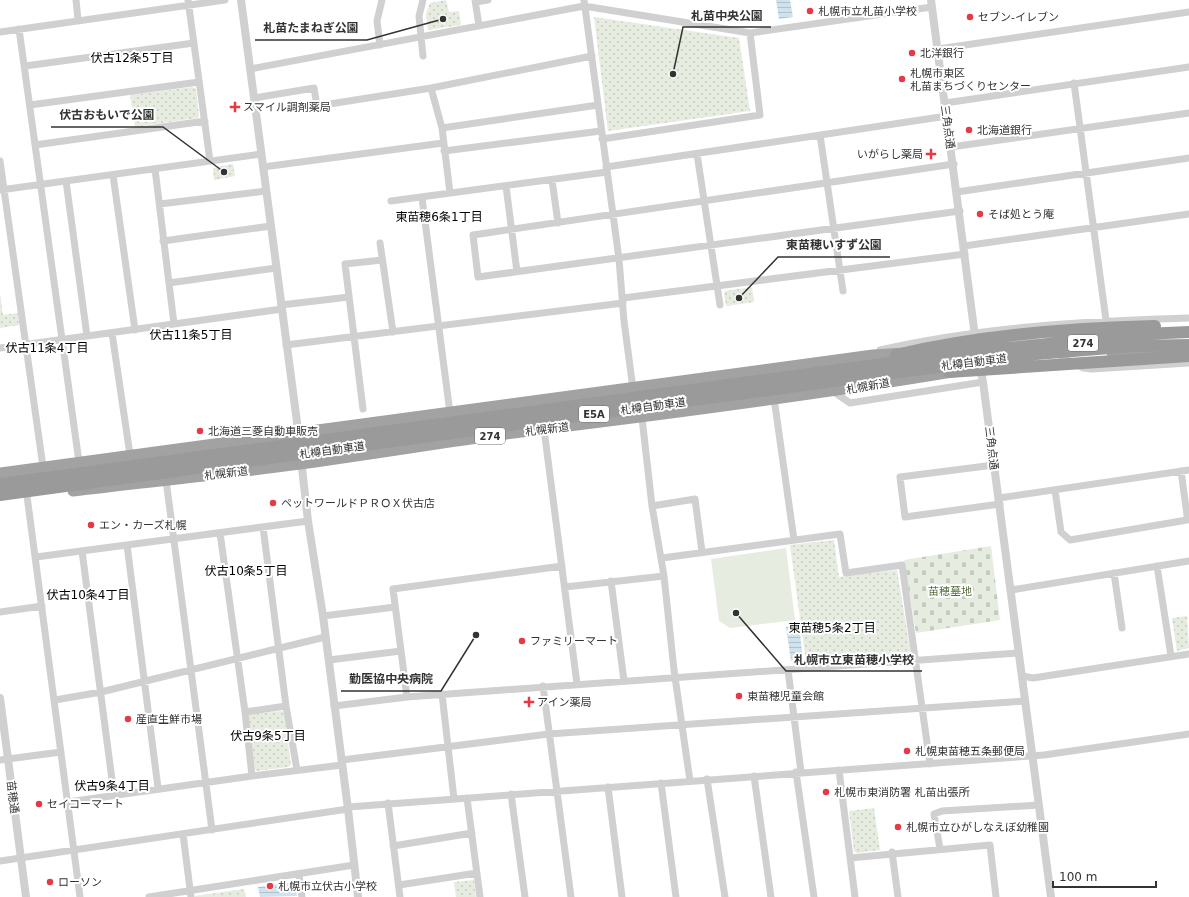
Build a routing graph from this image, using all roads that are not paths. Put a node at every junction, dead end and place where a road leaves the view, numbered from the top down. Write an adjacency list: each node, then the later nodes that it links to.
1 (76, 0): 12 (street)
2 (225, 0): 8 (street)
3 (241, 0): 25 (street)
4 (382, 0): 19 (street)
5 (423, 0): 17 (street)
6 (488, 0): 7 (street)
7 (476, 1): 13 (street)
8 (189, 3): 12 (street); 18 (street)
9 (584, 3): 13 (street); 16 (street); 22 (street)
10 (932, 3): 16 (street); 20 (street, 三角点通)
11 (1189, 12): 20 (street)
12 (78, 20): 14 (street)
13 (479, 26): 17 (street)
14 (19, 29): 15 (street); 23 (street)
15 (0, 32)
16 (750, 33): 40 (street)
17 (421, 37): 19 (street); 21 (street)
18 (194, 43): 23 (street); 26 (street)
19 (380, 45): 25 (street)
20 (938, 49): 30 (street, 三角点通)
21 (423, 56)
22 (592, 56): 28 (street); 32 (street)
23 (25, 66): 31 (street)
24 (1189, 67): 27 (street)
25 (250, 69): 29 (street)
26 (199, 82): 31 (street); 35 (street)
27 (1074, 83): 30 (street); 37 (street)
28 (431, 88): 29 (street); 36 (street)
29 (254, 98): 44 (street)
30 (945, 103): 34 (street, 三角点通)
31 (30, 105): 41 (street)
32 (598, 105): 36 (street); 38 (street)
33 (1189, 113): 37 (street)
34 (947, 116): 39 (street); 42 (street, 三角点通)
35 (205, 121): 41 (street); 48 (street)
36 (442, 128): 43 (street)
37 (1081, 128): 42 (street); 53 (street)
38 (601, 131): 40 (street); 43 (street)
39 (820, 135): 45 (street); 57 (street)
40 (602, 139): 52 (street)
41 (35, 145): 58 (street)
42 (951, 146): 49 (street, 三角点通)
43 (443, 147): 50 (street); 63 (street)
44 (261, 154): 48 (street); 50 (street)
45 (697, 154): 52 (street); 66 (street)
46 (1189, 158): 53 (street)
47 (0, 161): 60 (street)
48 (210, 161): 51 (street)
49 (954, 164): 57 (street); 62 (street, 三角点通)
50 (263, 167): 61 (street)
51 (155, 169): 54 (street); 67 (street)
52 (606, 170): 55 (street); 70 (street)
53 (1087, 173): 62 (street); 73 (street)
54 (113, 175): 56 (street); 97 (street)
55 (552, 180): 59 (street); 71 (street)
56 (66, 181): 58 (street); 102 (street)
57 (827, 183): 66 (street); 75 (street)
58 (41, 185): 60 (street); 105 (street)
59 (506, 186): 63 (street); 74 (street)
60 (2, 190): 106 (street)
61 (266, 191): 67 (street); 72 (street)
62 (957, 192): 68 (street, 三角点通)
63 (450, 193): 64 (street)
64 (422, 198): 65 (street); 96 (street)
65 (391, 201)
66 (705, 201): 70 (street); 78 (street)
67 (160, 204): 76 (street)
68 (960, 211): 75 (street); 79 (street, 三角点通)
69 (1189, 214): 73 (street)
70 (613, 215): 71 (street); 80 (street)
71 (558, 223): 74 (street)
72 (271, 226): 76 (street); 82 (street)
73 (1094, 228): 79 (street); 93 (street)
74 (512, 229): 84 (street); 84 (street)
75 (835, 229): 78 (street); 83 (street)
76 (163, 241): 85 (street)
77 (380, 243): 81 (street)
78 (711, 246): 80 (street); 86 (street)
79 (965, 250): 83 (street); 99 (street, 三角点通)
80 (619, 259): 84 (street); 89 (street)
81 (382, 260): 88 (street); 98 (street)
82 (276, 268): 85 (street); 91 (street)
83 (841, 270): 86 (street); 87 (street)
84 (517, 272)
85 (169, 283): 94 (street)
86 (717, 286): 89 (street); 90 (street)
87 (843, 291)
88 (349, 297): 91 (street); 103 (street)
89 (623, 300): 96 (street); 120 (street)
90 (720, 305)
91 (281, 307): 94 (street); 107 (street)
92 (1189, 318): 93 (street)
93 (1106, 320): 99 (street)
94 (174, 324): 97 (street)
95 (1189, 326): 117 (highway, bridge)
96 (438, 327): 98 (street); 124 (street)
97 (135, 330): 101 (street)
98 (393, 332): 103 (street)
99 (974, 332): 110 (street, 三角点通); 114 (street)
100 (1189, 332): 117 (highway, 札樽自動車道 / E5A, bridge)
101 (112, 333): 102 (street); 128 (street)
102 (87, 336): 105 (street)
103 (354, 337): 107 (street); 123 (street)
104 (1189, 337): 110 (highway, 274)
105 (63, 339): 106 (street); 129 (street)
106 (25, 344): 109 (street); 132 (street)
107 (286, 345): 127 (street)
108 (1189, 345): 118 (highway, 札樽自動車道 / E5A, bridge)
109 (0, 348)
110 (977, 349): 114 (highway, 274); 116 (street, 三角点通)
111 (1189, 353): 113 (highway, 札幌新道 / 274)
112 (1189, 356): 118 (highway, bridge)
113 (1062, 357): 115 (street); 116 (highway, 札幌新道 / 274)
114 (837, 360): 120 (highway, 274)
115 (1189, 363)
116 (980, 367): 119 (street, 三角点通); 121 (highway, 札幌新道 / 274)
117 (846, 368): 136 (highway, 札樽自動車道 / E5A, bridge)
118 (855, 378): 138 (highway, 札樽自動車道 / E5A, bridge)
119 (983, 382): 121 (street); 131 (street, 三角点通)
120 (633, 389): 124 (highway, 274)
121 (834, 392): 122 (highway, 札幌新道 / 274)
122 (774, 398): 125 (highway, 札幌新道 / 274); 148 (street)
123 (363, 409)
124 (450, 413): 127 (highway, 274)
125 (642, 418): 126 (highway, 札幌新道 / 274); 142 (street)
126 (544, 429): 130 (highway, 札幌新道 / 274); 155 (street)
127 (298, 432): 128 (highway, 274); 130 (street)
128 (130, 455): 129 (highway, 274)
129 (79, 462): 132 (highway, 274)
130 (302, 463): 135 (highway, 札幌新道 / 274); 144 (street)
131 (994, 465): 141 (street, 三角点通); 141 (street)
132 (43, 467): 134 (highway, 274)
133 (1185, 471): 137 (street); 143 (street)
134 (0, 473)
135 (166, 480): 139 (highway, 札幌新道 / 274); 147 (street)
136 (0, 484)
137 (1055, 490): 141 (street); 143 (street)
138 (0, 495)
139 (27, 496): 140 (highway, 札幌新道 / 274); 152 (street)
140 (0, 500)
141 (999, 501): 161 (street, 三角点通)
142 (652, 506): 151 (street); 153 (street)
143 (1188, 515)
144 (308, 521): 145 (street); 165 (street)
145 (263, 527): 146 (street); 168 (street)
146 (220, 533): 147 (street); 173 (street)
147 (173, 538): 149 (street); 176 (street)
148 (794, 540): 151 (street); 175 (street)
149 (127, 545): 150 (street); 180 (street)
150 (82, 551): 152 (street); 184 (street)
151 (702, 552): 153 (street)
152 (36, 557): 162 (street)
153 (662, 558): 158 (street)
154 (1189, 561): 156 (street)
155 (562, 566): 160 (street); 163 (street)
156 (1157, 566): 157 (street); 172 (street)
157 (1114, 573): 161 (street); 166 (street)
158 (664, 576): 159 (street); 179 (street)
159 (611, 581): 160 (street); 181 (street)
160 (565, 587): 182 (street)
161 (1011, 590): 170 (street, 三角点通)
162 (42, 606): 164 (street); 188 (street)
163 (394, 607): 165 (street); 169 (street)
164 (0, 612)
165 (323, 616): 167 (street)
166 (1122, 628)
167 (325, 637): 168 (street); 174 (street)
168 (279, 648): 173 (street); 190 (street)
169 (401, 651): 174 (street); 186 (street)
170 (1019, 652): 175 (street); 178 (street, 三角点通)
171 (1189, 654): 172 (street)
172 (1171, 656): 178 (street)
173 (237, 658): 176 (street); 193 (street)
174 (328, 660): 191 (street)
175 (916, 660): 177 (street); 192 (street)
176 (190, 670): 180 (street); 212 (street)
177 (788, 670): 179 (street); 194 (street)
178 (1022, 676): 189 (street, 三角点通)
179 (676, 678): 181 (street); 195 (street)
180 (145, 681): 184 (street); 215 (street)
181 (624, 681): 182 (street)
182 (577, 684): 183 (street)
183 (543, 686): 185 (street); 196 (street)
184 (101, 692): 188 (street); 218 (street)
185 (442, 694): 186 (street); 198 (street)
186 (407, 697): 191 (street)
187 (0, 698): 201 (street, 苗穂通)
188 (54, 700): 199 (street)
189 (1026, 701): 192 (street); 200 (street, 三角点通)
190 (286, 706): 193 (street); 205 (street)
191 (334, 706): 203 (street)
192 (922, 708): 194 (street); 204 (street)
193 (245, 712): 208 (street)
194 (795, 716): 195 (street); 207 (street)
195 (681, 724): 196 (street); 211 (street)
196 (549, 734): 198 (street); 216 (street)
197 (1189, 734): 200 (street)
198 (449, 745): 203 (street); 220 (street)
199 (61, 752): 201 (street); 221 (street)
200 (1032, 756): 204 (street); 223 (street, 三角点通)
201 (9, 759): 202 (street); 232 (street, 苗穂通)
202 (0, 760)
203 (342, 762): 205 (street); 224 (street)
204 (930, 764): 206 (street)
205 (297, 770): 208 (street)
206 (839, 770): 207 (street); 233 (street)
207 (798, 772): 209 (street); 253 (street)
208 (252, 776): 212 (street)
209 (754, 776): 210 (street); 252 (street)
210 (707, 779): 211 (street); 251 (street)
211 (690, 781): 213 (street)
212 (206, 782): 215 (street); 225 (street)
213 (661, 783): 214 (street); 250 (street)
214 (608, 787): 216 (street); 249 (street)
215 (158, 788): 218 (street)
216 (558, 791): 217 (street); 248 (street)
217 (511, 794): 219 (street); 247 (street)
218 (114, 795): 221 (street)
219 (467, 798): 220 (street); 226 (street)
220 (454, 799): 222 (street)
221 (68, 802): 230 (street)
222 (388, 803): 224 (street); 228 (street)
223 (1039, 805): 229 (street); 257 (street, 三角点通)
224 (348, 808): 225 (street); 235 (street)
225 (212, 830): 227 (street)
226 (472, 833): 228 (street); 236 (street)
227 (183, 834): 230 (street); 239 (street)
228 (393, 846): 238 (street)
229 (940, 849): 231 (street); 256 (street)
230 (74, 850): 232 (street); 241 (street)
231 (892, 852): 233 (street); 255 (street)
232 (21, 858): 234 (street); 240 (street, 苗穂通)
233 (850, 858): 254 (street)
234 (0, 861)
235 (354, 866): 237 (street); 244 (street)
236 (477, 873): 238 (street); 246 (street)
237 (299, 875): 239 (street); 243 (street)
238 (399, 885): 245 (street)
239 (191, 894): 242 (street)
240 (26, 897)
241 (80, 897)
242 (149, 897)
243 (302, 897)
244 (358, 897)
245 (400, 897)
246 (480, 897)
247 (524, 897)
248 (571, 897)
249 (622, 897)
250 (676, 897)
251 (725, 897)
252 (772, 897)
253 (814, 897)
254 (855, 897)
255 (898, 897)
256 (996, 897)
257 (1051, 897)

